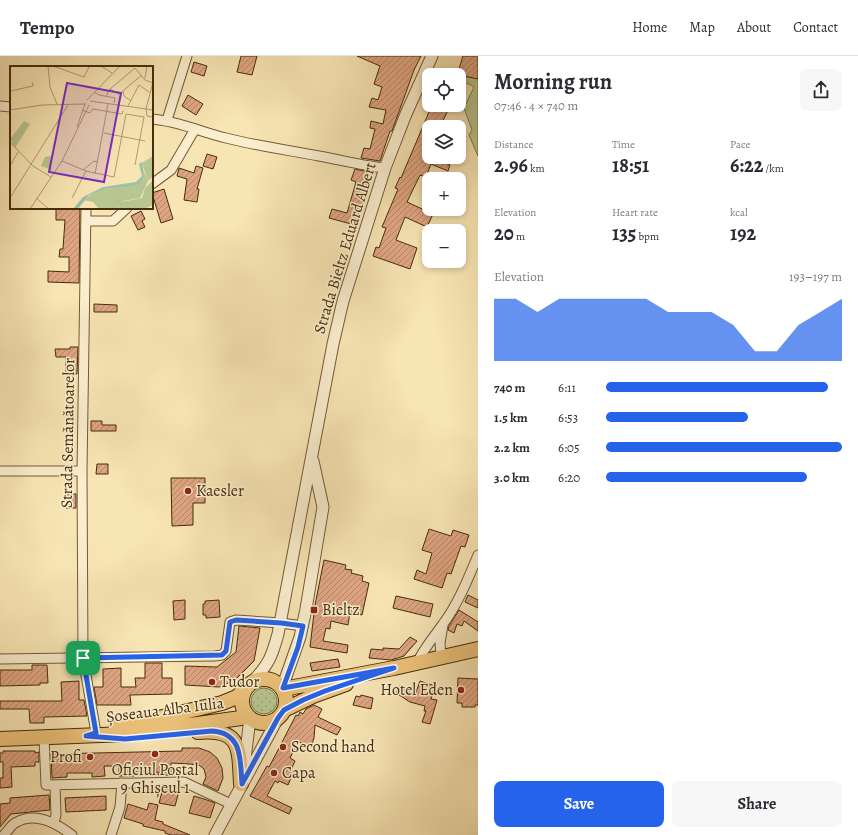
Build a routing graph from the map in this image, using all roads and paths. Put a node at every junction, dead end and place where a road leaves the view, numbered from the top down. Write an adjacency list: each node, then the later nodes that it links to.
1 (187, 56): 6 (street)
2 (432, 56): 8 (street, Strada Bieltz Eduard Albert)
3 (0, 106): 4 (street)
4 (10, 107)
5 (153, 119): 6 (street)
6 (167, 120): 7 (street)
7 (195, 129): 8 (street); 9 (street)
8 (385, 168): 13 (street, Strada Bieltz Eduard Albert)
9 (153, 183)
10 (86, 209): 12 (street, Strada Semănătoarelor)
11 (126, 209): 12 (street)
12 (86, 221): 15 (street, Strada Semănătoarelor)
13 (312, 457): 17 (street, Strada Bieltz Eduard Albert); 19 (street)
14 (0, 471): 15 (street)
15 (82, 471): 22 (street, Strada Semănătoarelor)
16 (478, 555): 18 (street)
17 (281, 623): 19 (street); 22 (street); 26 (street, Strada Bieltz Eduard Albert)
18 (444, 624): 21 (street); 24 (street)
19 (303, 626): 27 (street)
20 (478, 649): 21 (main road, Șoseaua Alba Iulia)
21 (441, 657): 24 (main road, Șoseaua Alba Iulia)
22 (83, 658): 23 (street); 30 (street, Strada Semănătoarelor)
23 (0, 659)
24 (417, 663): 25 (main road, Șoseaua Alba Iulia)
25 (394, 668): 27 (main road, Șoseaua Alba Iulia); 28 (main road, Șoseaua Alba Iulia)
26 (248, 686): 27 (main road); 29 (main road, Șoseaua Alba Iulia); 30 (main road, Șoseaua Alba Iulia)
27 (282, 688): 28 (main road)
28 (281, 714): 29 (main road, Șoseaua Alba Iulia); 34 (street)
29 (249, 718): 30 (main road, Șoseaua Alba Iulia); 34 (street)
30 (91, 735): 31 (main road, Șoseaua Alba Iulia); 34 (main road)
31 (44, 738): 32 (main road, Șoseaua Alba Iulia); 35 (street)
32 (0, 739)
33 (122, 783): 35 (street); 36 (street); 40 (street)
34 (242, 784): 36 (street)
35 (50, 785): 37 (street)
36 (231, 804): 41 (street)
37 (54, 823): 38 (street); 39 (street)
38 (4, 835)
39 (72, 835)
40 (111, 835)
41 (215, 835)

